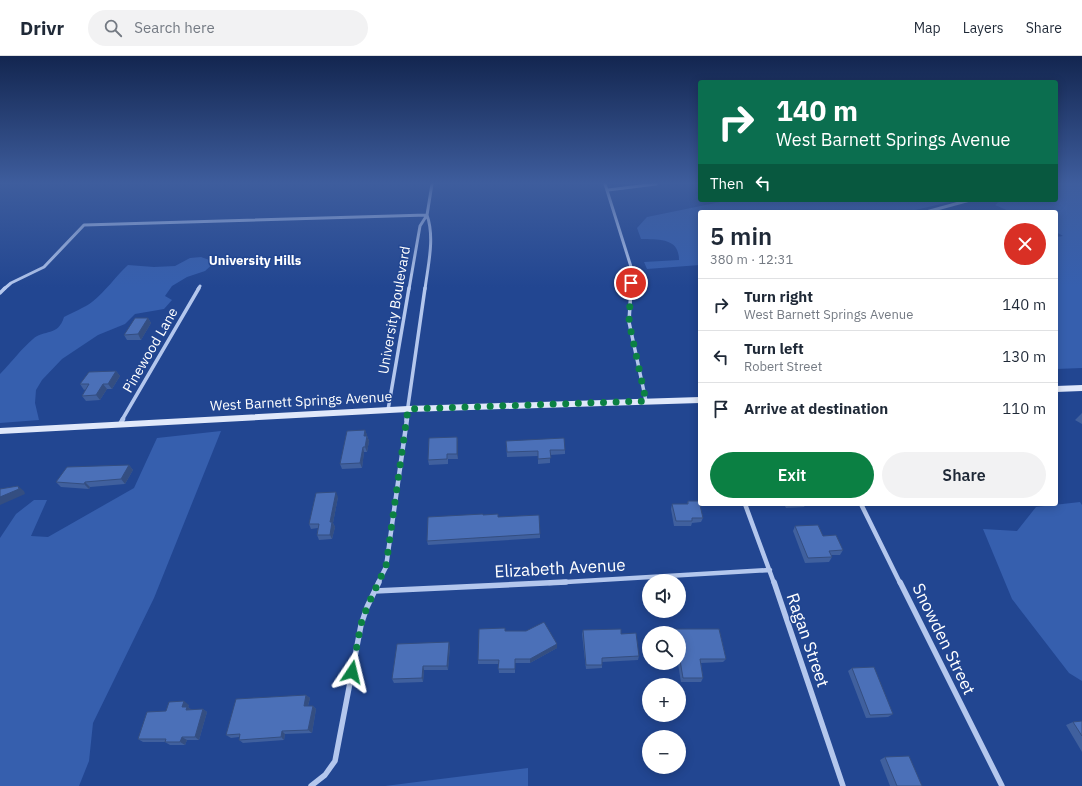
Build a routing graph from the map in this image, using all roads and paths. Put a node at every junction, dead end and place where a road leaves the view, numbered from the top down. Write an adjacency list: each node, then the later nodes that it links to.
1 (322, 218): 6 (street)
2 (425, 218): 12 (street, University Boulevard)
3 (428, 218): 11 (street, University Boulevard)
4 (616, 218): 10 (street)
5 (200, 286): 13 (street, Pinewood Lane)
6 (0, 293)
7 (1082, 388): 8 (street)
8 (1058, 389)
9 (698, 400): 10 (street, West Barnett Springs Avenue)
10 (646, 401): 11 (street, West Barnett Springs Avenue)
11 (408, 409): 12 (street, West Barnett Springs Avenue); 18 (street, University Boulevard)
12 (388, 410): 13 (street, West Barnett Springs Avenue)
13 (120, 424): 14 (street, West Barnett Springs Avenue)
14 (0, 431)
15 (746, 506): 17 (street, Ragan Street)
16 (862, 506): 21 (street, Snowden Street)
17 (770, 570): 18 (street, Elizabeth Avenue); 20 (street, Ragan Street)
18 (375, 591): 19 (street, University Boulevard)
19 (311, 786)
20 (843, 786)
21 (1002, 786)

